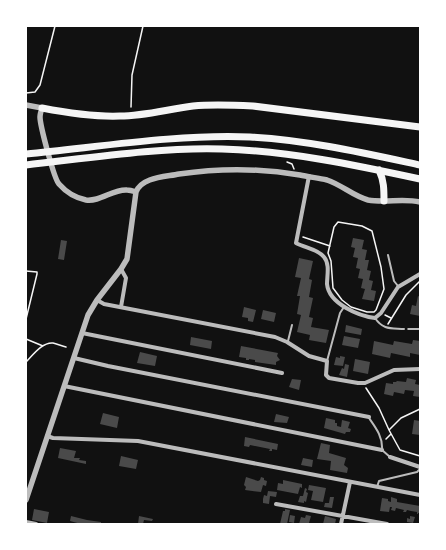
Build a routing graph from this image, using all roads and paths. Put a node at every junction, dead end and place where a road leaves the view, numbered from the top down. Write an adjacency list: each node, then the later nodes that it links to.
1 (55, 26): 3 (path)
2 (143, 26): 5 (path)
3 (26, 93)
4 (26, 105): 6 (street)
5 (131, 107)
6 (42, 108): 7 (main road); 18 (street)
7 (420, 127)
8 (26, 154): 11 (main road)
9 (283, 161): 15 (path)
10 (420, 161): 11 (main road)
11 (405, 162): 13 (main road)
12 (26, 164): 14 (main road)
13 (420, 165)
14 (379, 170): 17 (main road); 19 (main road)
15 (296, 174): 16 (street); 18 (street)
16 (309, 176): 19 (street); 31 (street)
17 (420, 179)
18 (136, 192): 24 (street)
19 (384, 201): 20 (street)
20 (420, 202)
21 (301, 236): 22 (path)
22 (330, 246): 22 (path)
23 (388, 255): 28 (lane)
24 (121, 269): 29 (street); 30 (street)
25 (26, 271): 33 (path)
26 (420, 274): 28 (street)
27 (420, 281): 35 (path)
28 (398, 287): 32 (street)
29 (97, 300): 30 (street); 39 (street)
30 (121, 307): 41 (street)
31 (344, 307): 32 (street); 45 (lane)
32 (375, 318): 35 (lane)
33 (26, 319)
34 (292, 325): 41 (lane)
35 (386, 327): 36 (lane)
36 (404, 329)
37 (413, 329): 38 (path)
38 (420, 329)
39 (82, 333): 44 (street); 48 (street)
40 (26, 340): 42 (path)
41 (287, 342): 45 (street)
42 (43, 346): 43 (path); 46 (path)
43 (66, 347)
44 (74, 358): 49 (street); 52 (street)
45 (328, 361): 47 (street)
46 (26, 362)
47 (420, 369)
48 (282, 373)
49 (64, 386): 55 (street); 57 (street)
50 (366, 390): 53 (path)
51 (420, 409): 53 (path)
52 (369, 417): 56 (lane)
53 (389, 430): 54 (path)
54 (391, 434): 56 (path); 58 (path)
55 (47, 436): 61 (street); 64 (street)
56 (382, 444): 57 (lane)
57 (382, 450): 59 (lane)
58 (420, 456)
59 (390, 457): 60 (street)
60 (420, 468): 62 (lane)
61 (350, 482): 62 (street); 66 (street)
62 (377, 487): 63 (street)
63 (420, 495)
64 (26, 500)
65 (276, 504): 66 (street)
66 (342, 516): 69 (street); 70 (street)
67 (26, 522): 68 (street)
68 (36, 524)
69 (341, 524)
70 (387, 524)

